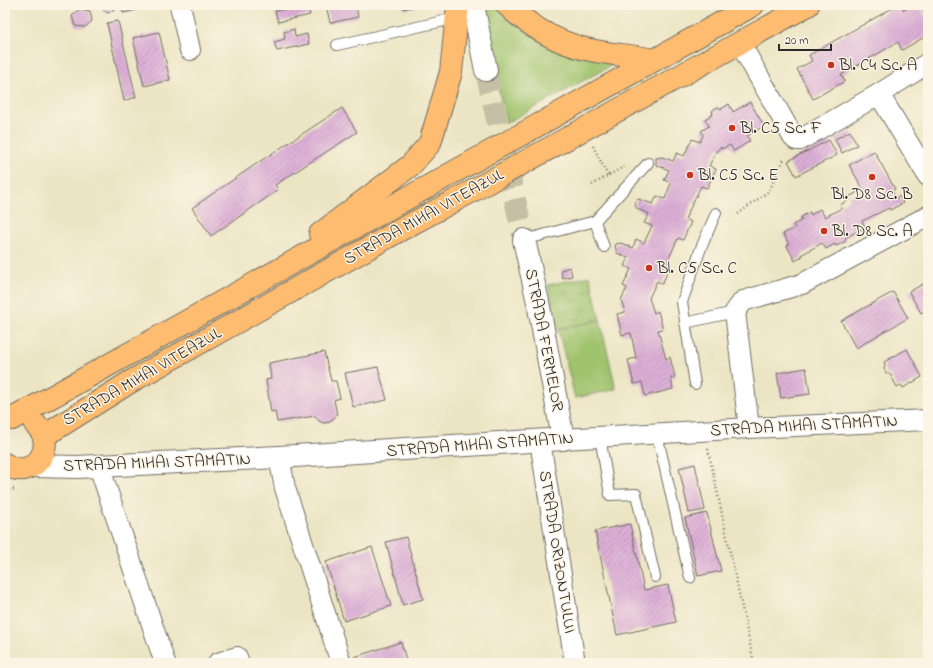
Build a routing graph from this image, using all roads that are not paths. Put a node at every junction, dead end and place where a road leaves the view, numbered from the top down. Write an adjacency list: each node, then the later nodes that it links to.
1 (180, 5): 9 (street)
2 (507, 5): 10 (main road)
3 (754, 5): 6 (main road); 10 (main road, STRADA MIHAI VITEAZUL)
4 (808, 5): 6 (main road, STRADA MIHAI VITEAZUL)
5 (463, 9): 8 (lane); 12 (street); 21 (main road)
6 (768, 28): 7 (main road, STRADA MIHAI VITEAZUL)
7 (740, 43): 13 (street); 29 (main road, STRADA MIHAI VITEAZUL)
8 (337, 45)
9 (190, 50)
10 (654, 60): 21 (main road, STRADA MIHAI VITEAZUL)
11 (928, 63): 13 (street)
12 (486, 70)
13 (879, 94): 15 (street)
14 (648, 163): 18 (lane)
15 (928, 176)
16 (716, 213): 23 (lane)
17 (928, 216): 22 (street)
18 (595, 221): 19 (lane); 20 (lane)
19 (524, 240): 31 (street, STRADA FERMELOR)
20 (604, 247)
21 (272, 274): 26 (main road, STRADA MIHAI VITEAZUL)
22 (735, 312): 23 (lane); 27 (street)
23 (685, 323): 24 (lane)
24 (695, 384)
25 (928, 420): 27 (street, STRADA MIHAI STAMATIN)
26 (9, 421): 29 (main road, STRADA MIHAI VITEAZUL)
27 (749, 428): 28 (street, STRADA MIHAI STAMATIN)
28 (657, 434): 30 (street, STRADA MIHAI STAMATIN); 38 (lane)
29 (44, 436): 35 (main road, STRADA MIHAI VITEAZUL)
30 (600, 437): 31 (street, STRADA MIHAI STAMATIN); 37 (lane)
31 (563, 439): 32 (street, STRADA MIHAI STAMATIN)
32 (540, 441): 33 (street, STRADA MIHAI STAMATIN); 43 (street, STRADA ORIZONTULUI)
33 (279, 457): 36 (street, STRADA MIHAI STAMATIN); 42 (street)
34 (6, 466): 35 (main road)
35 (32, 466): 36 (street, STRADA MIHAI STAMATIN)
36 (99, 466): 39 (street)
37 (655, 576)
38 (690, 578)
39 (165, 663)
40 (218, 663): 41 (street)
41 (239, 663)
42 (341, 663)
43 (575, 663)

